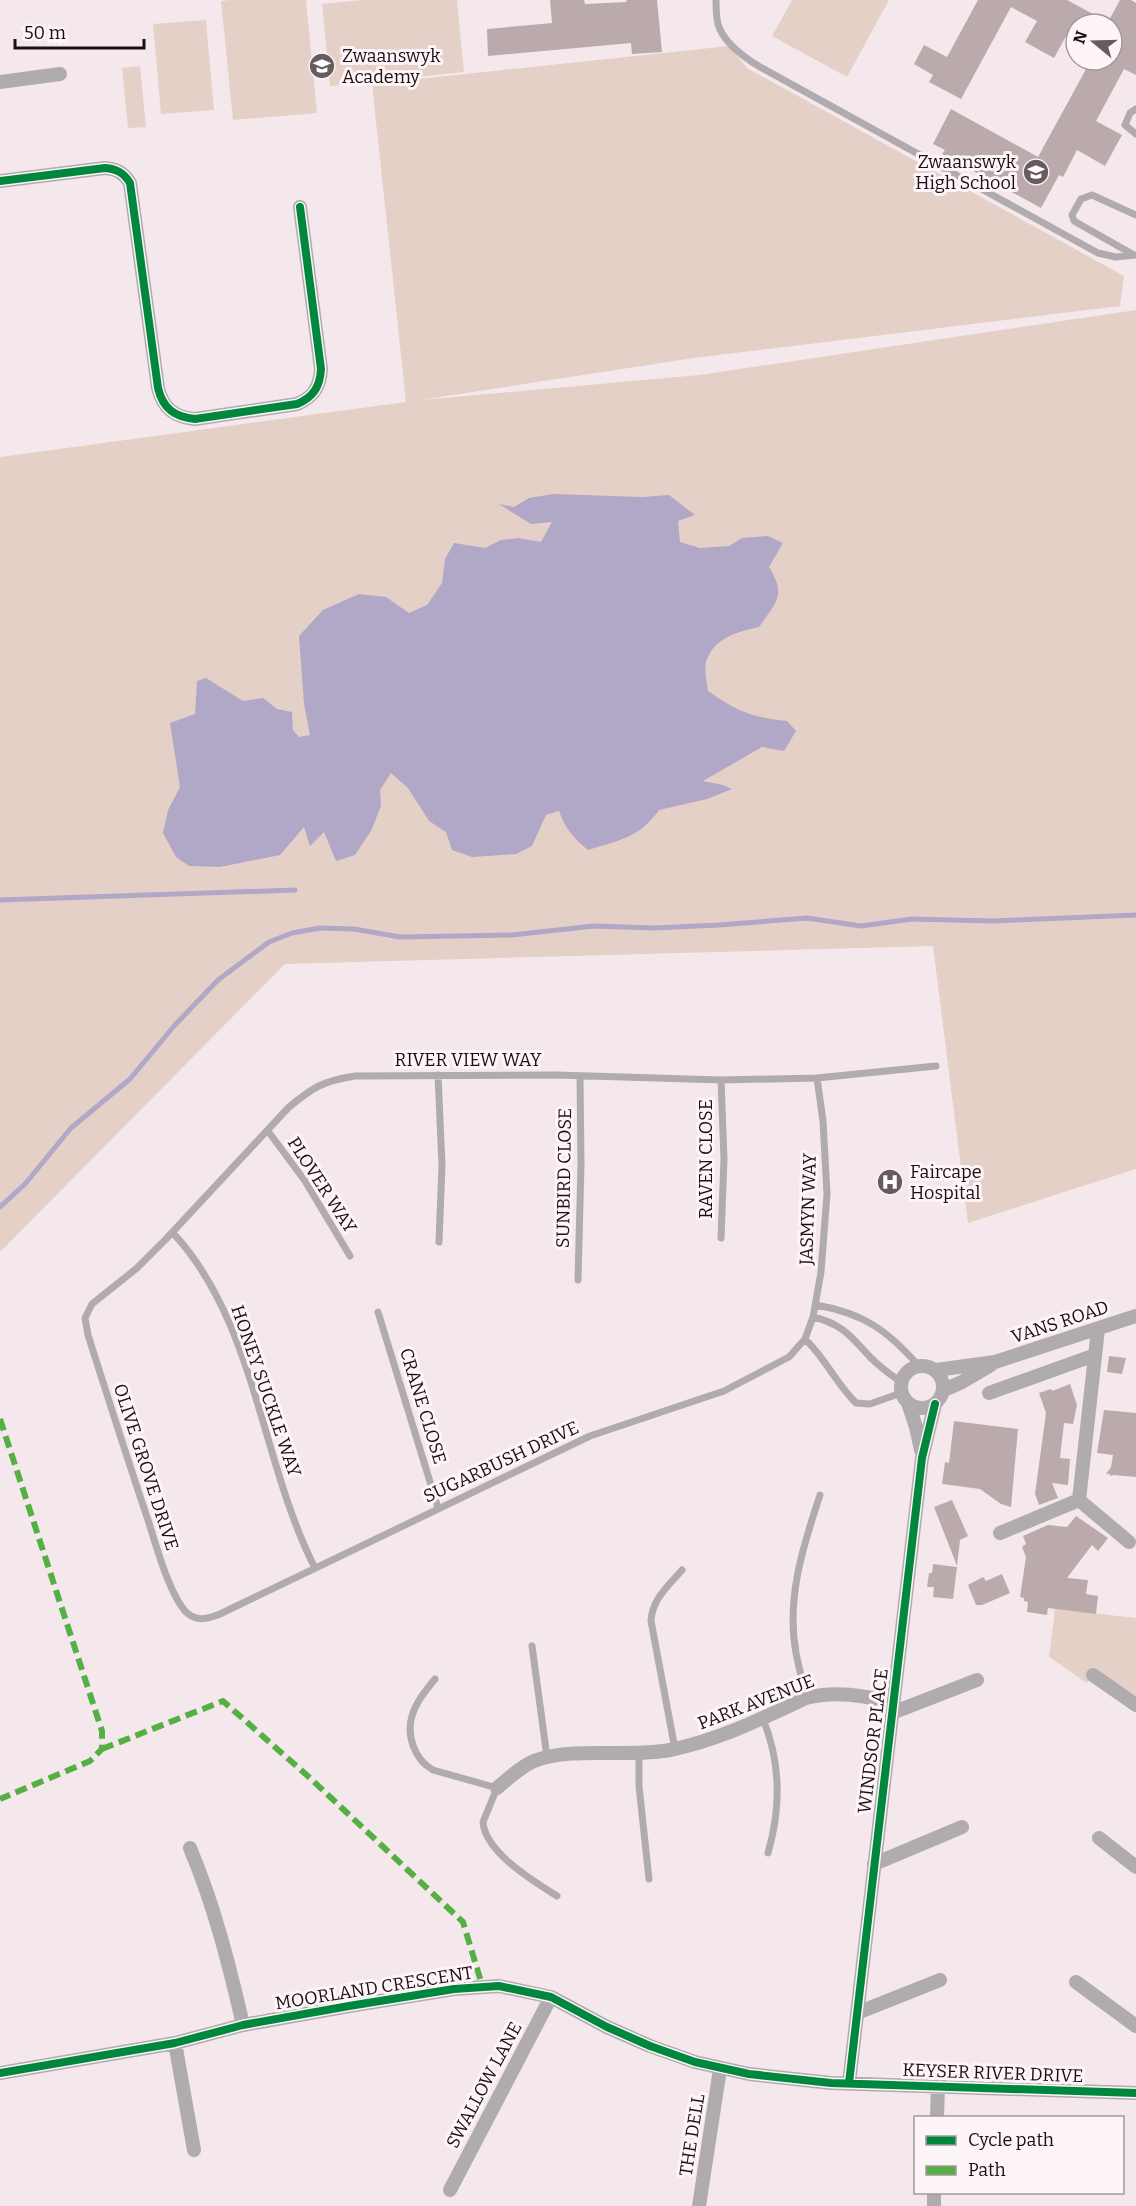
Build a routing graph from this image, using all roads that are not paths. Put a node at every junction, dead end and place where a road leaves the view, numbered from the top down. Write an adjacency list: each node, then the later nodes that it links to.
1 (716, 0): 9 (lane)
2 (60, 74): 3 (street)
3 (0, 82)
4 (1136, 109): 5 (lane)
5 (1136, 134)
6 (0, 180): 7 (street)
7 (300, 207)
8 (1136, 215): 9 (lane)
9 (1135, 255)
10 (936, 1066): 13 (lane, RIVER VIEW WAY)
11 (438, 1075): 12 (lane, RIVER VIEW WAY); 15 (lane, RIVER VIEW WAY); 18 (lane)
12 (580, 1076): 14 (lane, RIVER VIEW WAY); 20 (lane, SUNBIRD CLOSE)
13 (817, 1078): 14 (lane, RIVER VIEW WAY); 22 (lane, JASMYN WAY)
14 (721, 1080): 17 (lane, RAVEN CLOSE)
15 (268, 1131): 16 (lane, RIVER VIEW WAY); 19 (lane, PLOVER WAY)
16 (173, 1233): 21 (lane, RIVER VIEW WAY); 42 (lane, HONEY SUCKLE WAY)
17 (721, 1238)
18 (439, 1242)
19 (350, 1256)
20 (578, 1280)
21 (92, 1304): 44 (lane, OLIVE GROVE DRIVE)
22 (816, 1305): 25 (lane, JASMYN WAY); 30 (lane)
23 (378, 1312): 39 (lane, CRANE CLOSE)
24 (1136, 1316): 26 (street, VANS ROAD)
25 (813, 1317): 27 (lane, JASMYN WAY); 33 (lane)
26 (1098, 1329): 28 (street); 29 (street, VANS ROAD)
27 (805, 1339): 33 (lane); 39 (lane, SUGARBUSH DRIVE)
28 (1095, 1355): 34 (street); 38 (street)
29 (996, 1362): 31 (street, VANS ROAD); 32 (street, VANS ROAD)
30 (918, 1365): 31 (street); 33 (street)
31 (936, 1370): 32 (street)
32 (944, 1390): 35 (street)
33 (904, 1393): 35 (street); 36 (street, WINDSOR PLACE)
34 (989, 1394)
35 (935, 1404): 36 (street, WINDSOR PLACE)
36 (922, 1458): 51 (street, WINDSOR PLACE)
37 (820, 1495): 49 (lane)
38 (1079, 1500): 40 (street); 41 (street)
39 (438, 1508): 42 (lane, SUGARBUSH DRIVE)
40 (1000, 1533)
41 (1129, 1542)
42 (315, 1568): 44 (lane, SUGARBUSH DRIVE)
43 (682, 1570): 53 (lane)
44 (209, 1619)
45 (532, 1646): 55 (lane)
46 (1093, 1675): 50 (street)
47 (435, 1679): 56 (lane)
48 (977, 1680): 51 (street)
49 (806, 1698): 51 (street, PARK AVENUE); 52 (street, PARK AVENUE)
50 (1136, 1705)
51 (892, 1708): 61 (street, WINDSOR PLACE)
52 (764, 1719): 53 (street, PARK AVENUE); 60 (lane)
53 (675, 1749): 54 (street, PARK AVENUE)
54 (639, 1754): 55 (street, PARK AVENUE); 63 (lane)
55 (547, 1757): 56 (street, PARK AVENUE)
56 (497, 1788): 64 (lane)
57 (962, 1827): 61 (street)
58 (1099, 1838): 62 (street)
59 (190, 1848): 69 (street)
60 (768, 1853)
61 (874, 1864): 68 (street, WINDSOR PLACE)
62 (1136, 1867)
63 (649, 1879)
64 (557, 1896)
65 (940, 1980): 68 (street)
66 (1076, 1982): 70 (street)
67 (551, 1997): 69 (street, MOORLAND CRESCENT); 72 (street, MOORLAND CRESCENT); 79 (street, SWALLOW LANE)
68 (856, 2013): 74 (street, WINDSOR PLACE)
69 (243, 2025): 71 (street, MOORLAND CRESCENT)
70 (1136, 2026)
71 (175, 2043): 73 (street, MOORLAND CRESCENT); 78 (street)
72 (720, 2069): 74 (street, MOORLAND CRESCENT); 80 (street, THE DELL)
73 (0, 2073)
74 (849, 2083): 75 (street, KEYSER RIVER DRIVE)
75 (938, 2086): 76 (street, KEYSER RIVER DRIVE); 77 (street)
76 (1136, 2093)
77 (937, 2116)
78 (194, 2150)
79 (450, 2190)
80 (699, 2206)

